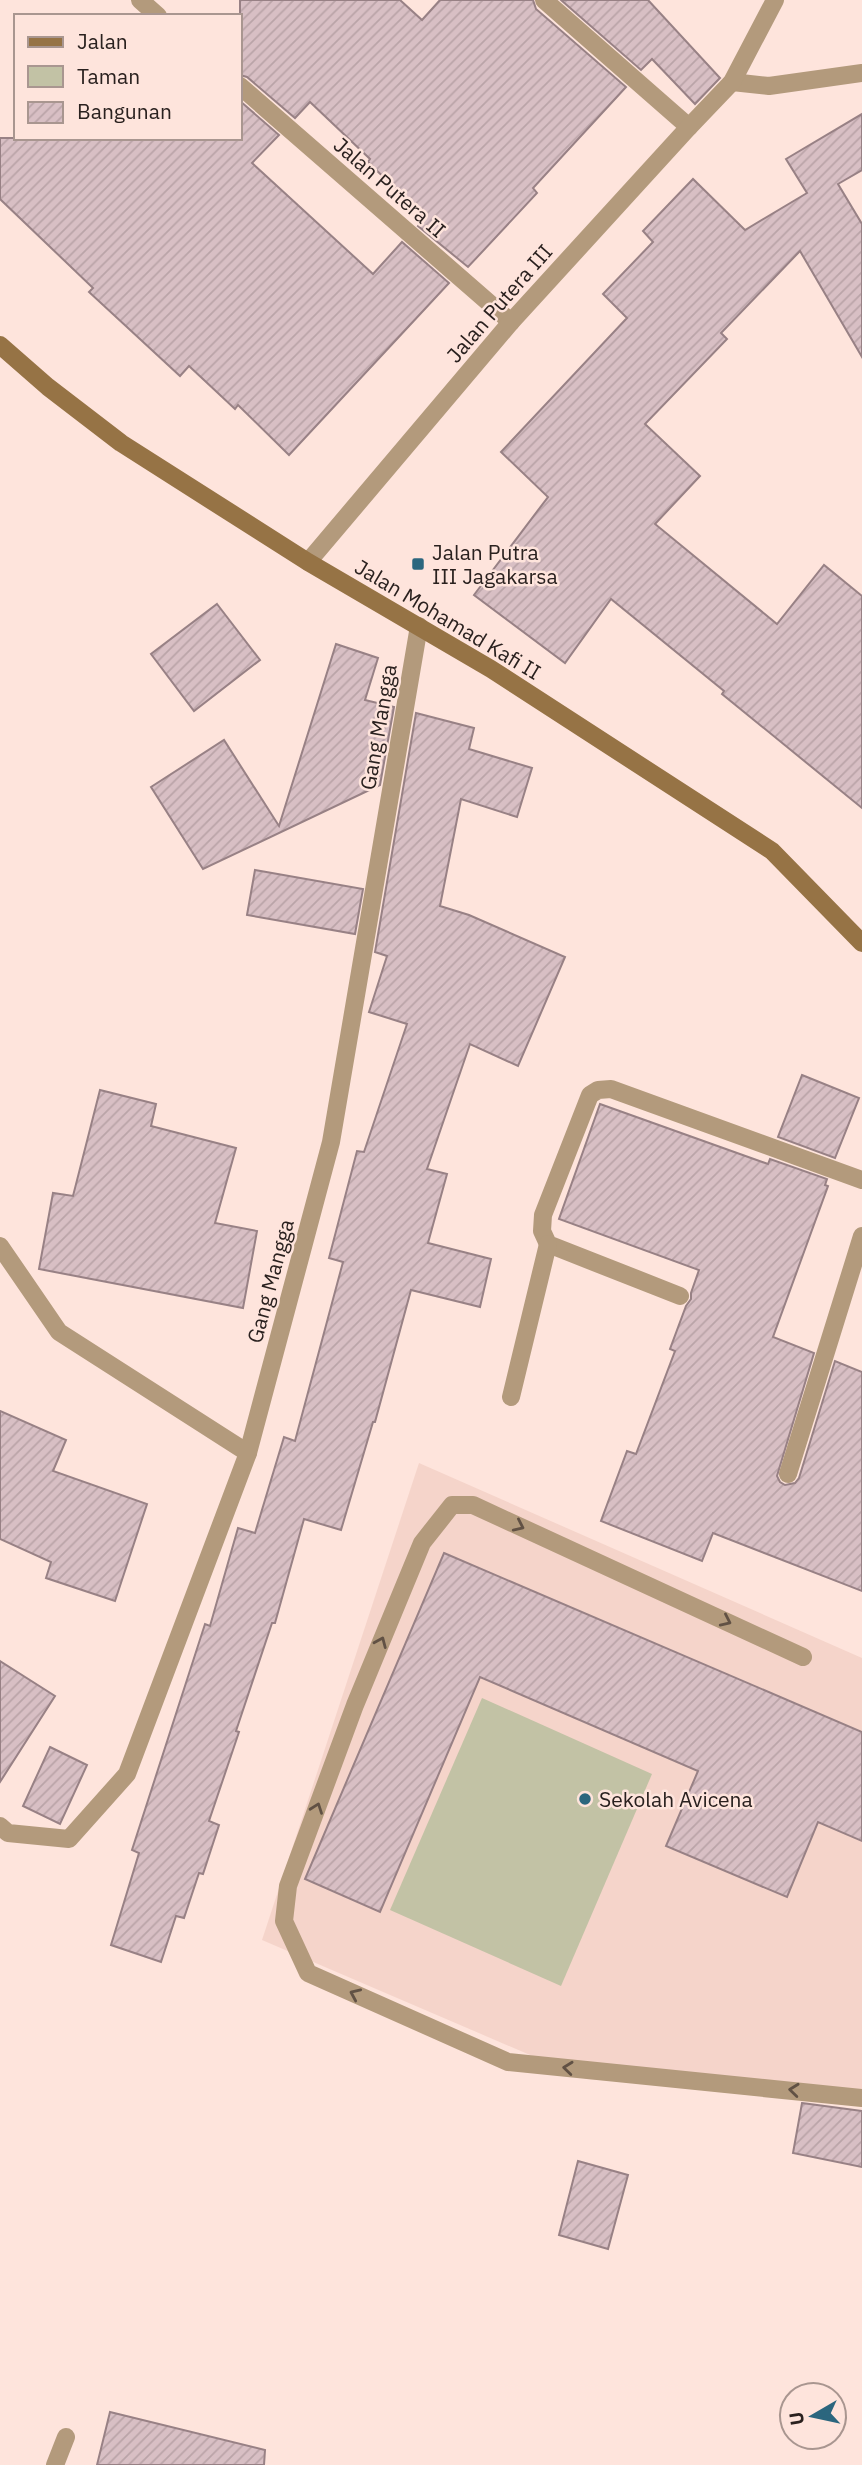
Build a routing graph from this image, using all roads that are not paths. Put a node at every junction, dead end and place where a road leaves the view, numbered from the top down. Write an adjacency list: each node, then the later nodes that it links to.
1 (140, 0): 4 (street)
2 (544, 0): 8 (street)
3 (775, 0): 6 (street, Jalan Putera III)
4 (156, 14)
5 (862, 73): 6 (street)
6 (732, 82): 8 (street, Jalan Putera III)
7 (242, 88): 9 (street, Jalan Putera II)
8 (689, 127): 9 (street, Jalan Putera III)
9 (511, 322): 11 (street, Jalan Putera III)
10 (0, 345): 11 (main road, Jalan Mohamad Kafi II)
11 (308, 562): 12 (main road, Jalan Mohamad Kafi II)
12 (419, 626): 13 (main road, Jalan Mohamad Kafi II); 20 (street, Gang Mangga)
13 (862, 943)
14 (862, 1180): 16 (street)
15 (862, 1236): 21 (street)
16 (548, 1244): 18 (street); 19 (street)
17 (0, 1246): 20 (street)
18 (680, 1296)
19 (511, 1397)
20 (248, 1453): 23 (street, Gang Mangga)
21 (788, 1474)
22 (803, 1657): 24 (street, one-way to 22)
23 (0, 1826)
24 (862, 2098)
25 (66, 2437): 26 (street)
26 (55, 2465)

